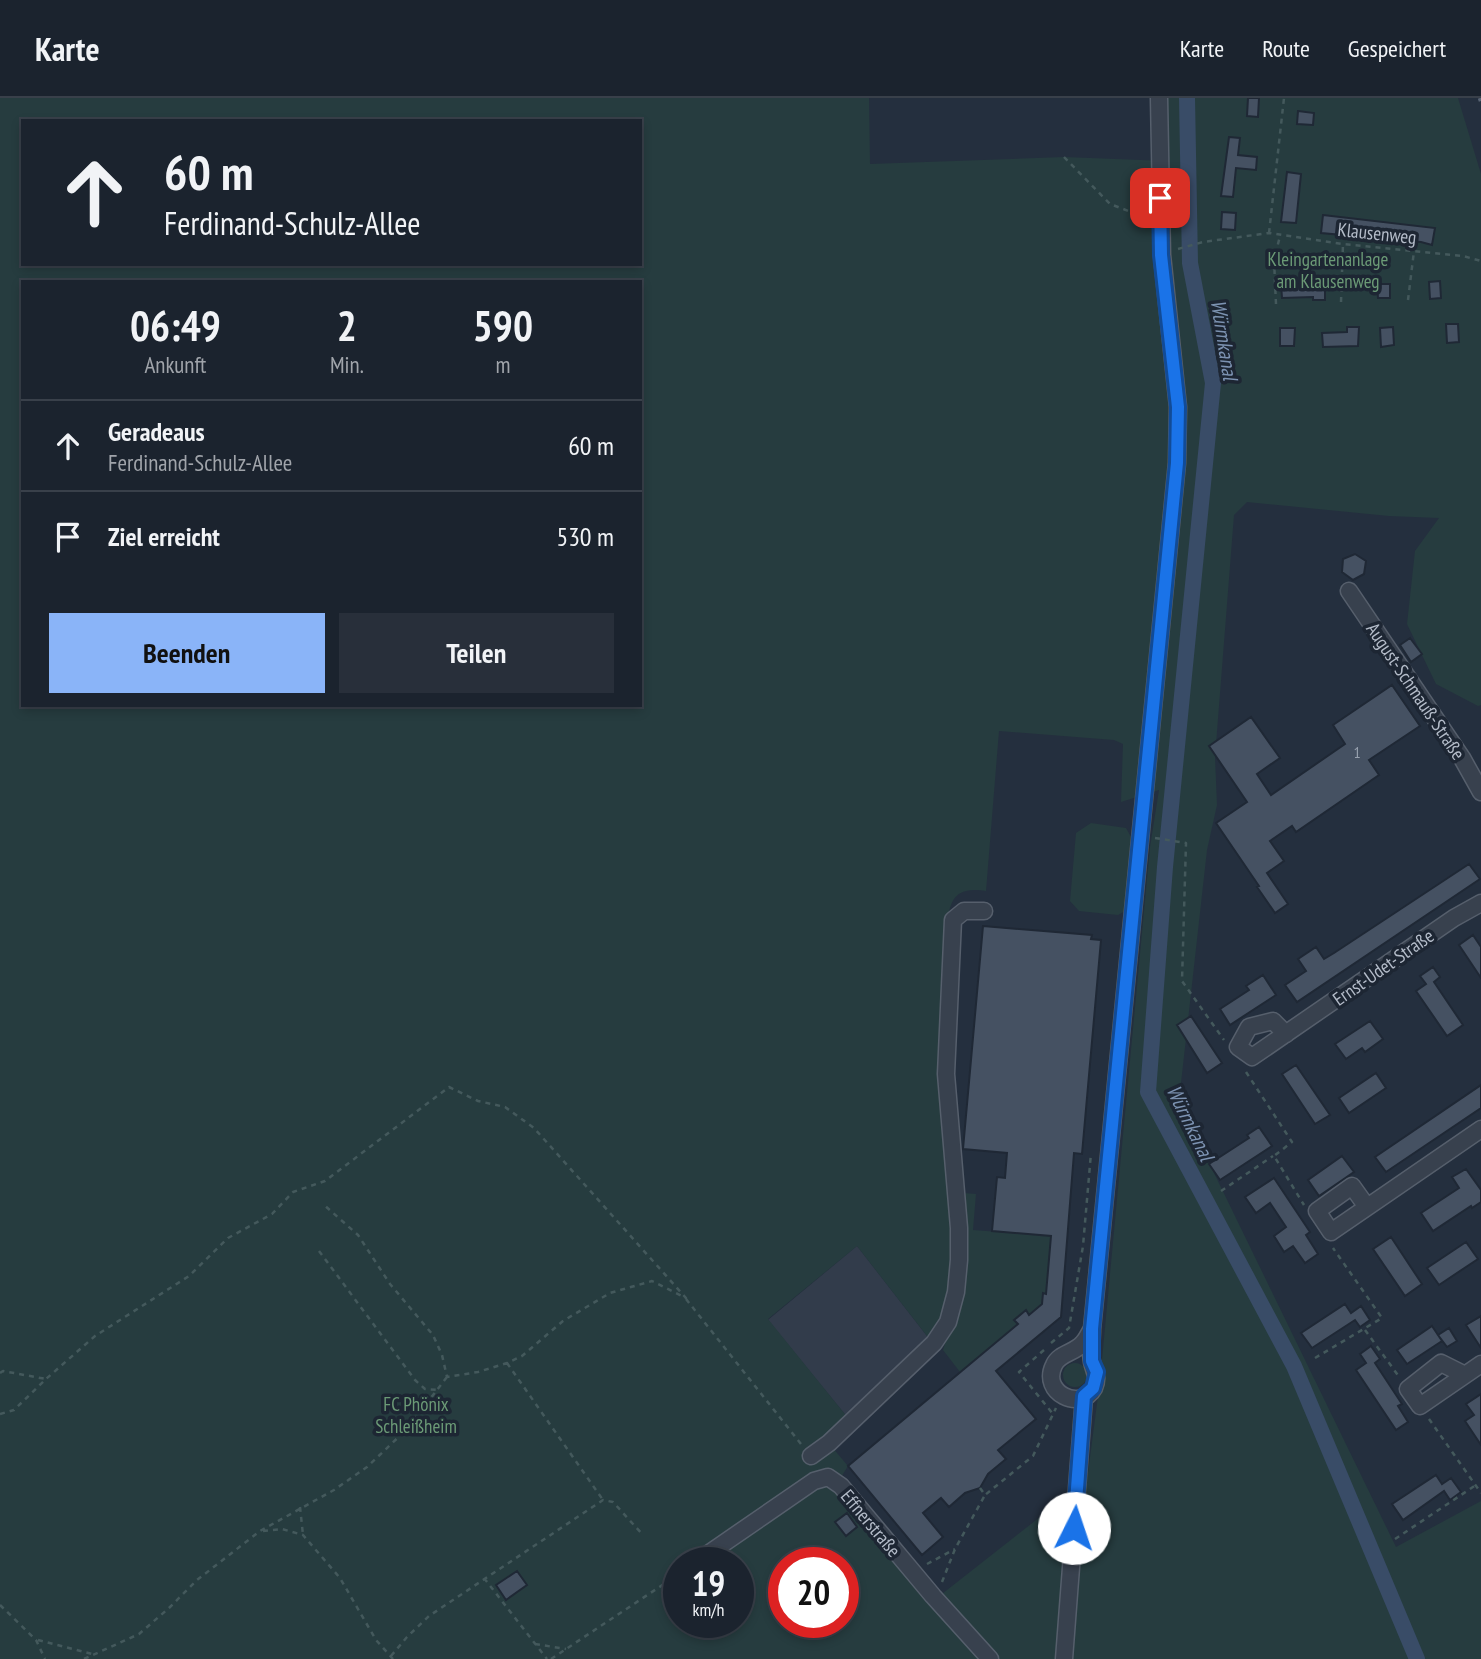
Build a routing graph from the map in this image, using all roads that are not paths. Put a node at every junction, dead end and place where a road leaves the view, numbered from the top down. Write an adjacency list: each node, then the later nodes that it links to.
1 (1159, 98): 9 (street)
2 (1349, 591): 3 (street, August-Schmauß-Straße)
3 (1481, 792)
4 (1481, 903): 6 (street, Ernst-Udet-Straße)
5 (984, 911): 13 (street)
6 (1286, 1034)
7 (1481, 1129): 8 (street)
8 (1367, 1207)
9 (1092, 1329): 12 (street); 12 (street)
10 (1481, 1364): 11 (street)
11 (1465, 1375): 11 (street)
12 (1084, 1396): 16 (street)
13 (811, 1456)
14 (718, 1547): 15 (street, Effnerstraße)
15 (990, 1659)
16 (1064, 1659)

